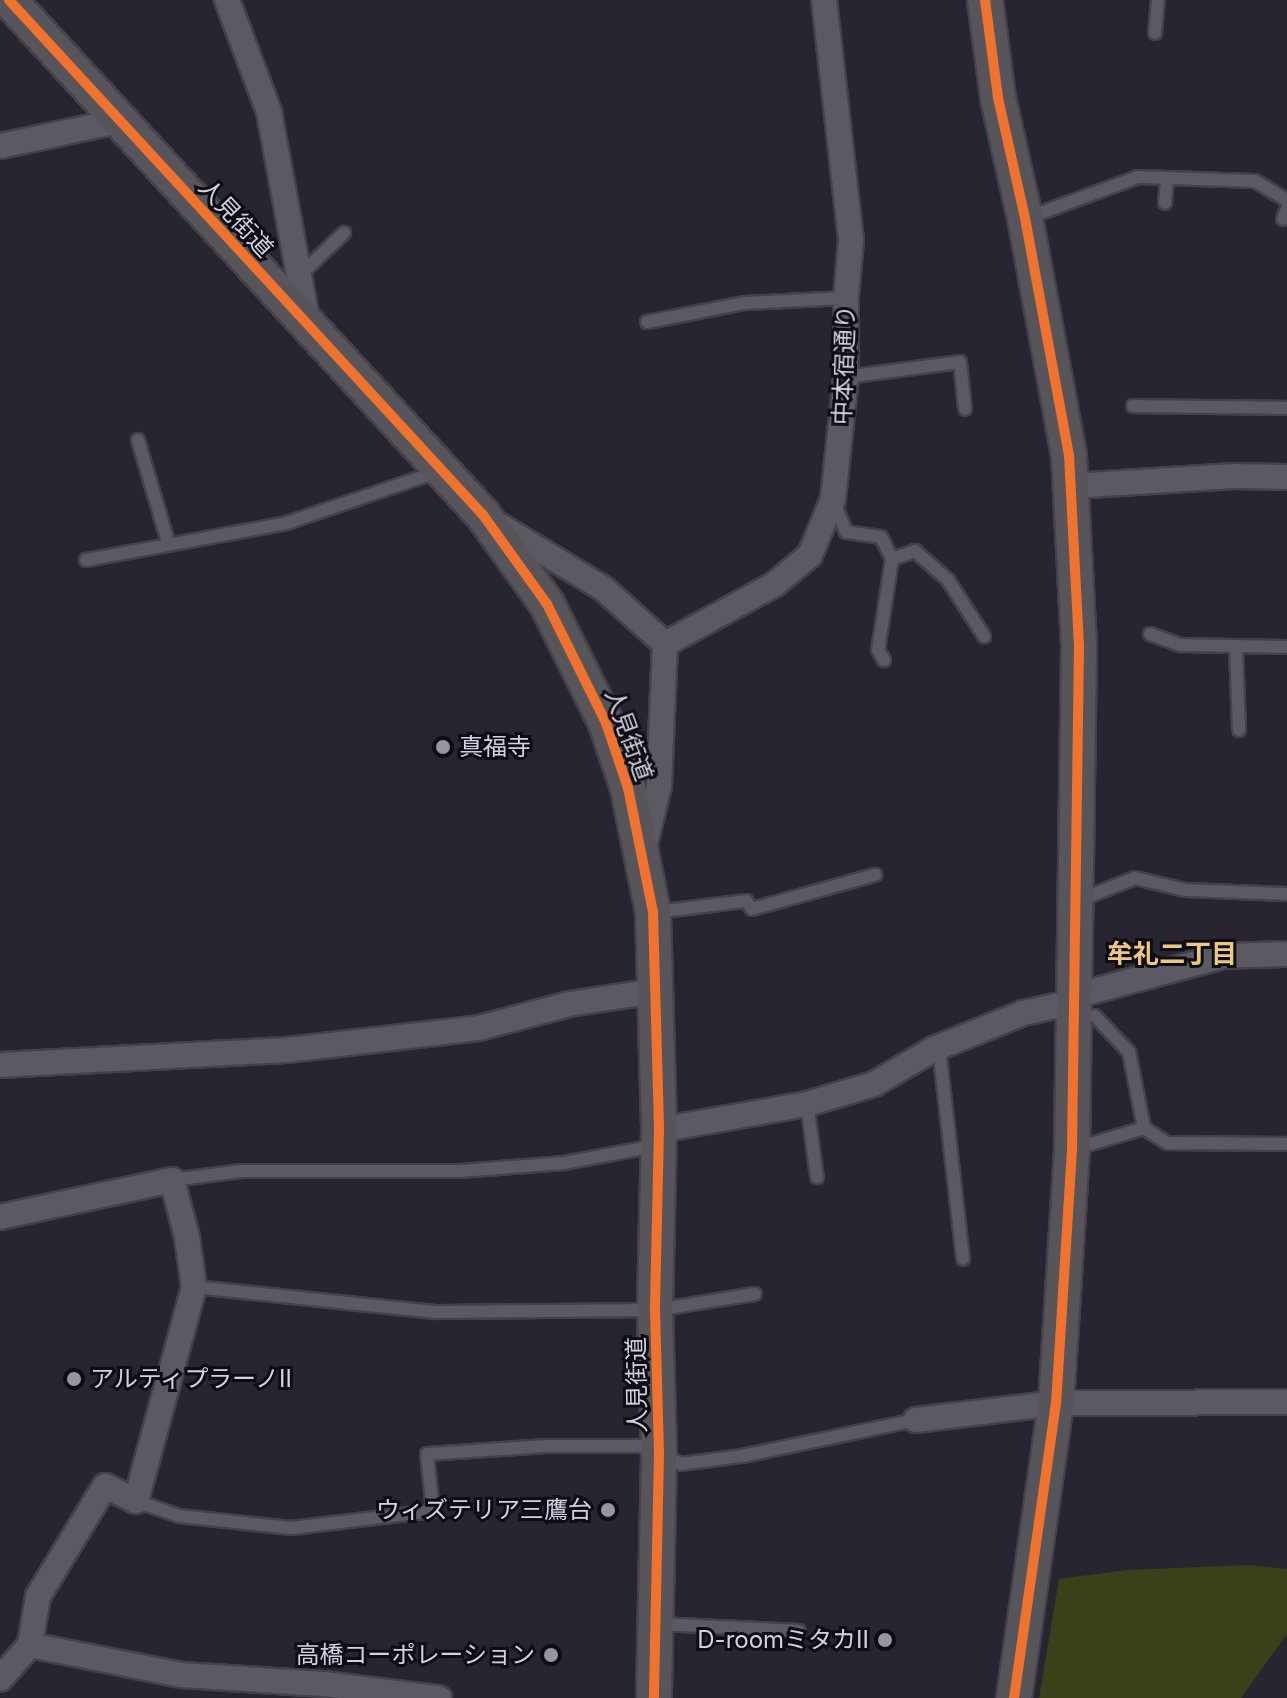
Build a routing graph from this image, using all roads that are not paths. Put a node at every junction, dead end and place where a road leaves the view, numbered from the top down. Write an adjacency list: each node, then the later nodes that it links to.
1 (9, 0): 7 (main road, 人見街道)
2 (227, 0): 14 (street)
3 (824, 0): 15 (street, 中本宿通り)
4 (985, 0): 12 (main road)
5 (1158, 0): 6 (lane)
6 (1155, 33)
7 (119, 121): 8 (street); 17 (main road, 人見街道)
8 (0, 146)
9 (1167, 178): 10 (lane); 11 (lane); 12 (lane)
10 (1287, 200)
11 (1165, 203)
12 (1025, 218): 25 (main road)
13 (344, 233): 14 (lane)
14 (300, 275): 17 (street)
15 (846, 298): 16 (lane); 18 (street, 中本宿通り)
16 (647, 322)
17 (308, 325): 23 (main road, 人見街道)
18 (846, 377): 21 (lane); 26 (street, 中本宿通り)
19 (1133, 406): 20 (lane)
20 (1287, 408)
21 (965, 409)
22 (138, 440): 28 (lane)
23 (443, 470): 27 (main road, 人見街道); 28 (lane)
24 (1287, 477): 25 (street)
25 (1072, 486): 41 (main road)
26 (833, 499): 29 (lane); 33 (street, 中本宿通り)
27 (483, 515): 33 (street); 38 (main road, 人見街道)
28 (169, 545): 30 (lane)
29 (892, 559): 32 (lane); 36 (lane)
30 (86, 560)
31 (1150, 634): 34 (lane)
32 (984, 636)
33 (665, 644): 38 (street)
34 (1236, 647): 35 (lane); 37 (lane)
35 (1287, 647)
36 (884, 660)
37 (1239, 730)
38 (643, 850): 42 (main road, 人見街道)
39 (875, 875): 42 (lane)
40 (1287, 894): 41 (lane)
41 (1074, 902): 45 (main road)
42 (653, 912): 44 (main road, 人見街道)
43 (1287, 954): 45 (street)
44 (656, 991): 47 (street); 50 (main road, 人見街道)
45 (1081, 1005): 46 (street); 49 (lane); 52 (main road)
46 (939, 1048): 48 (street); 56 (lane)
47 (0, 1065)
48 (807, 1104): 50 (street); 53 (lane)
49 (1144, 1128): 51 (lane); 52 (lane)
50 (658, 1138): 54 (lane); 59 (main road, 人見街道)
51 (1287, 1144)
52 (1072, 1150): 61 (main road)
53 (817, 1177)
54 (172, 1180): 55 (street); 57 (street)
55 (0, 1217)
56 (963, 1259)
57 (194, 1287): 59 (lane); 64 (street)
58 (755, 1294): 59 (lane)
59 (655, 1310): 63 (main road, 人見街道)
60 (1287, 1402): 61 (street)
61 (1056, 1403): 62 (street); 71 (main road)
62 (916, 1420): 63 (lane)
63 (659, 1454): 64 (lane); 65 (main road, 人見街道)
64 (136, 1501): 67 (street)
65 (656, 1624): 66 (lane); 70 (main road, 人見街道)
66 (799, 1631)
67 (30, 1645): 68 (street); 69 (street)
68 (0, 1679)
69 (439, 1698)
70 (654, 1698)
71 (1014, 1698)

